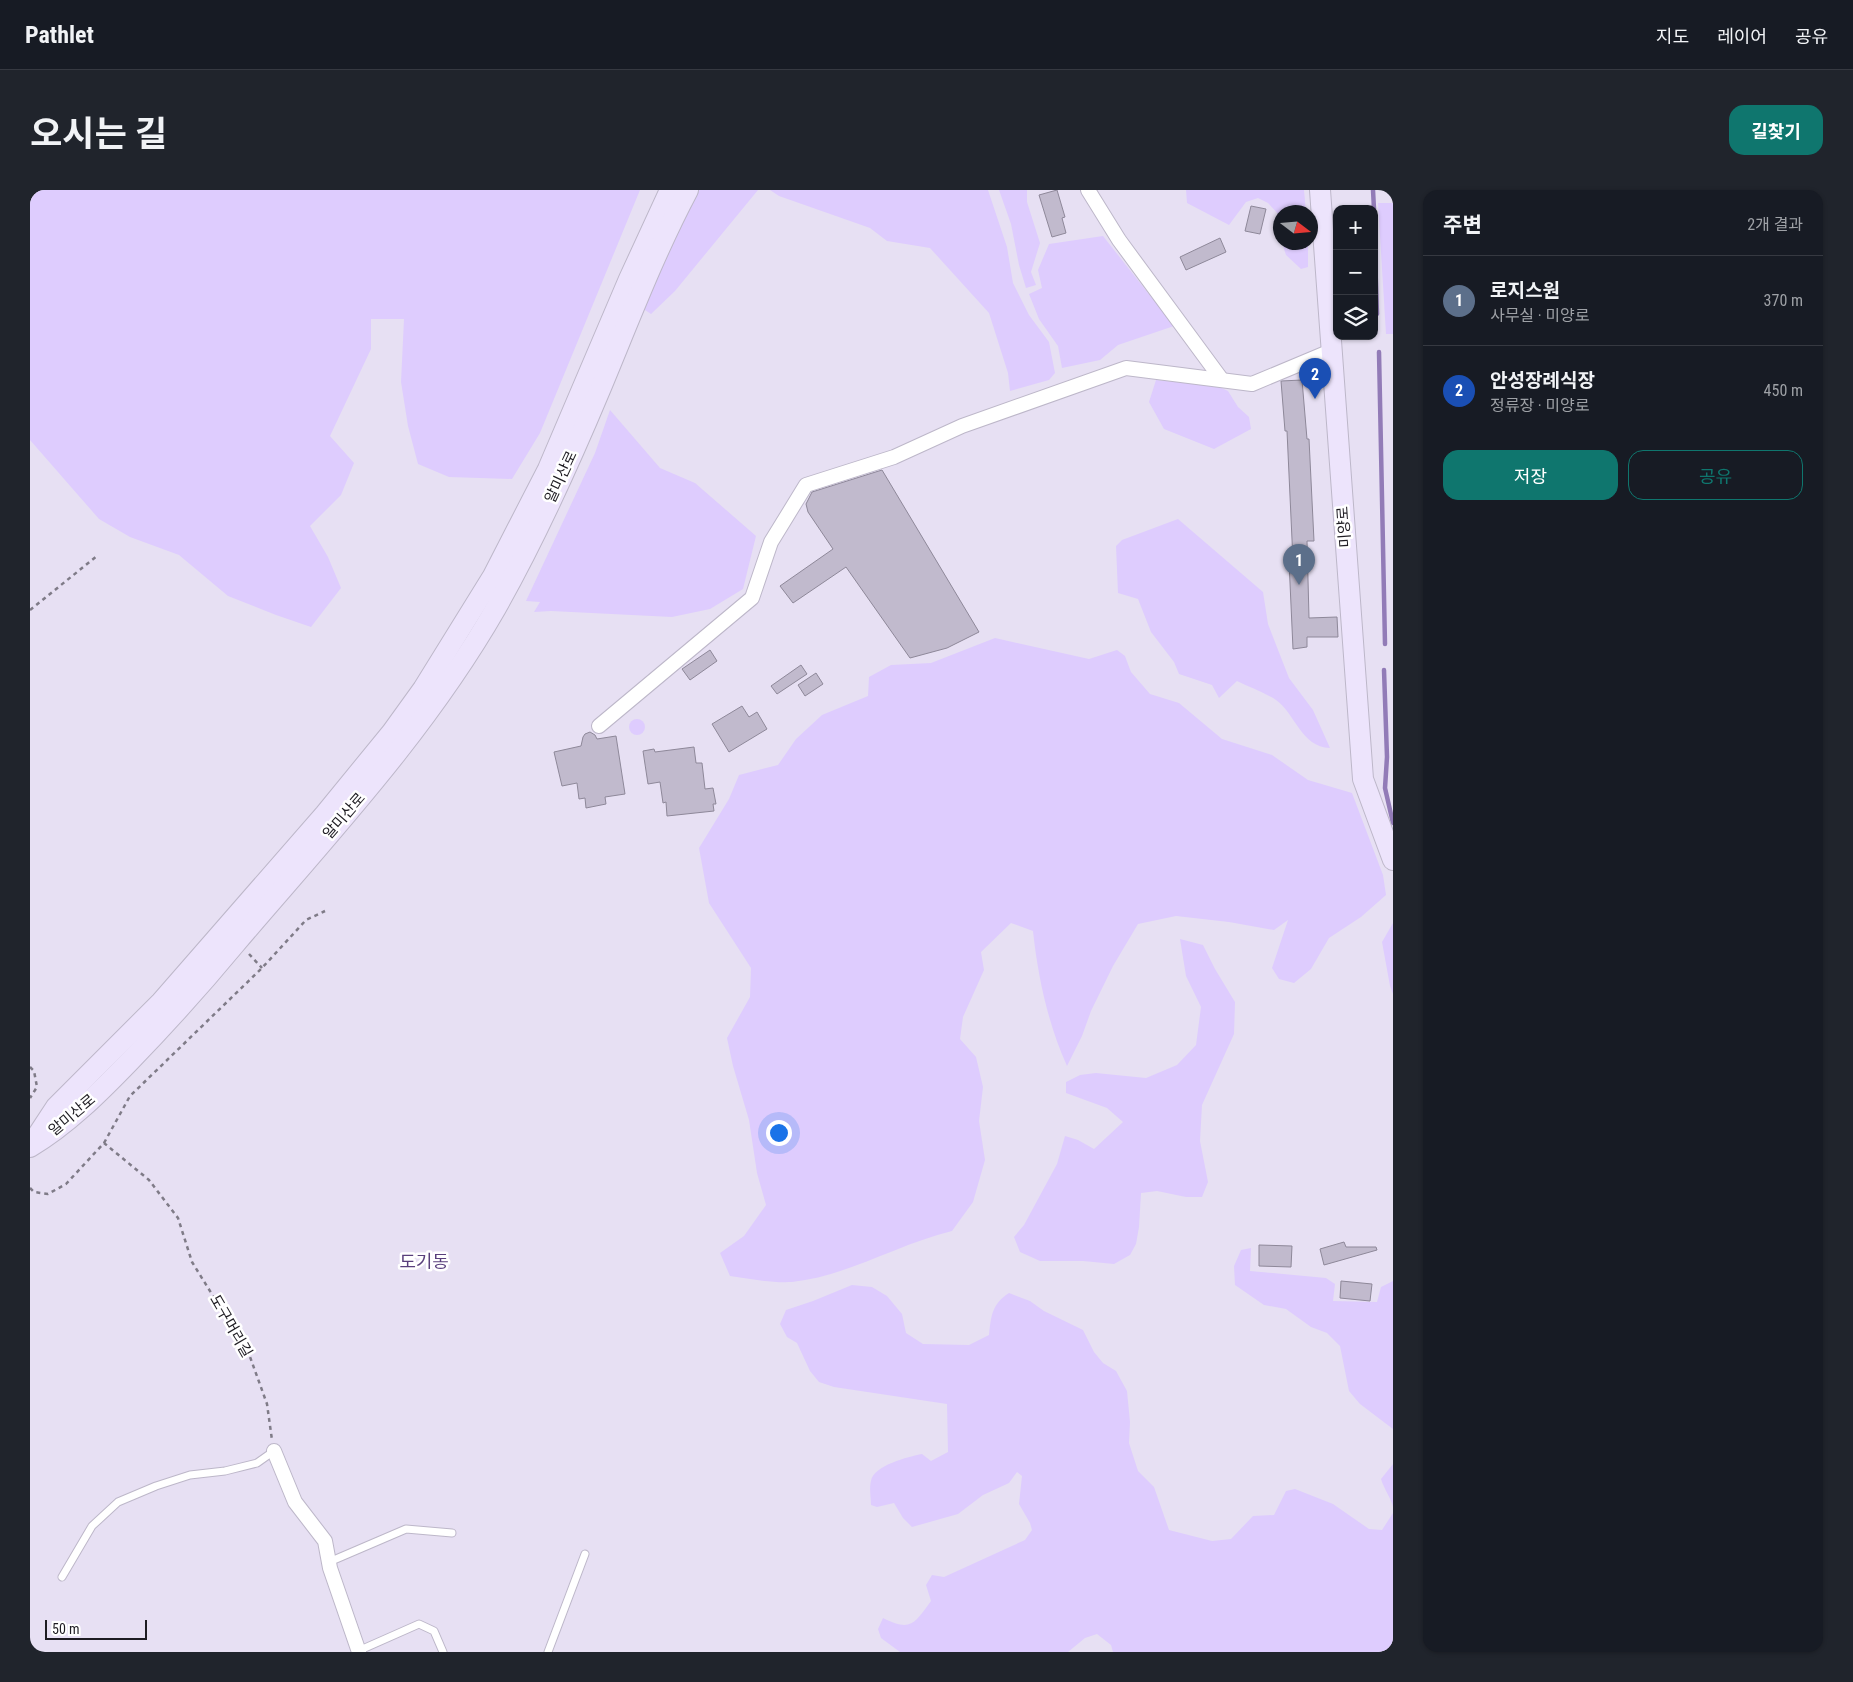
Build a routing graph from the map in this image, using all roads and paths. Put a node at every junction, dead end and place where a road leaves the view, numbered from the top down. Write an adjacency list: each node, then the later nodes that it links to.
1 (670, 190): 17 (main road, 알미산로)
2 (688, 190): 17 (main road, 알미산로)
3 (1088, 190): 6 (street)
4 (1320, 190): 5 (main road, 미양로)
5 (1331, 351): 6 (street); 10 (main road, 미양로)
6 (1222, 380): 9 (street)
7 (97, 556): 8 (path)
8 (30, 610)
9 (599, 726)
10 (1393, 860)
11 (325, 911): 13 (path)
12 (249, 954): 13 (path)
13 (262, 968): 16 (path)
14 (30, 1067): 15 (path)
15 (30, 1098)
16 (104, 1143): 18 (path); 19 (path, 도구머리길)
17 (30, 1147)
18 (30, 1188)
19 (274, 1451): 22 (street); 23 (lane)
20 (452, 1533): 22 (lane)
21 (585, 1554): 26 (lane)
22 (329, 1562): 24 (street)
23 (62, 1577)
24 (358, 1651): 25 (lane)
25 (443, 1652)
26 (548, 1652)

